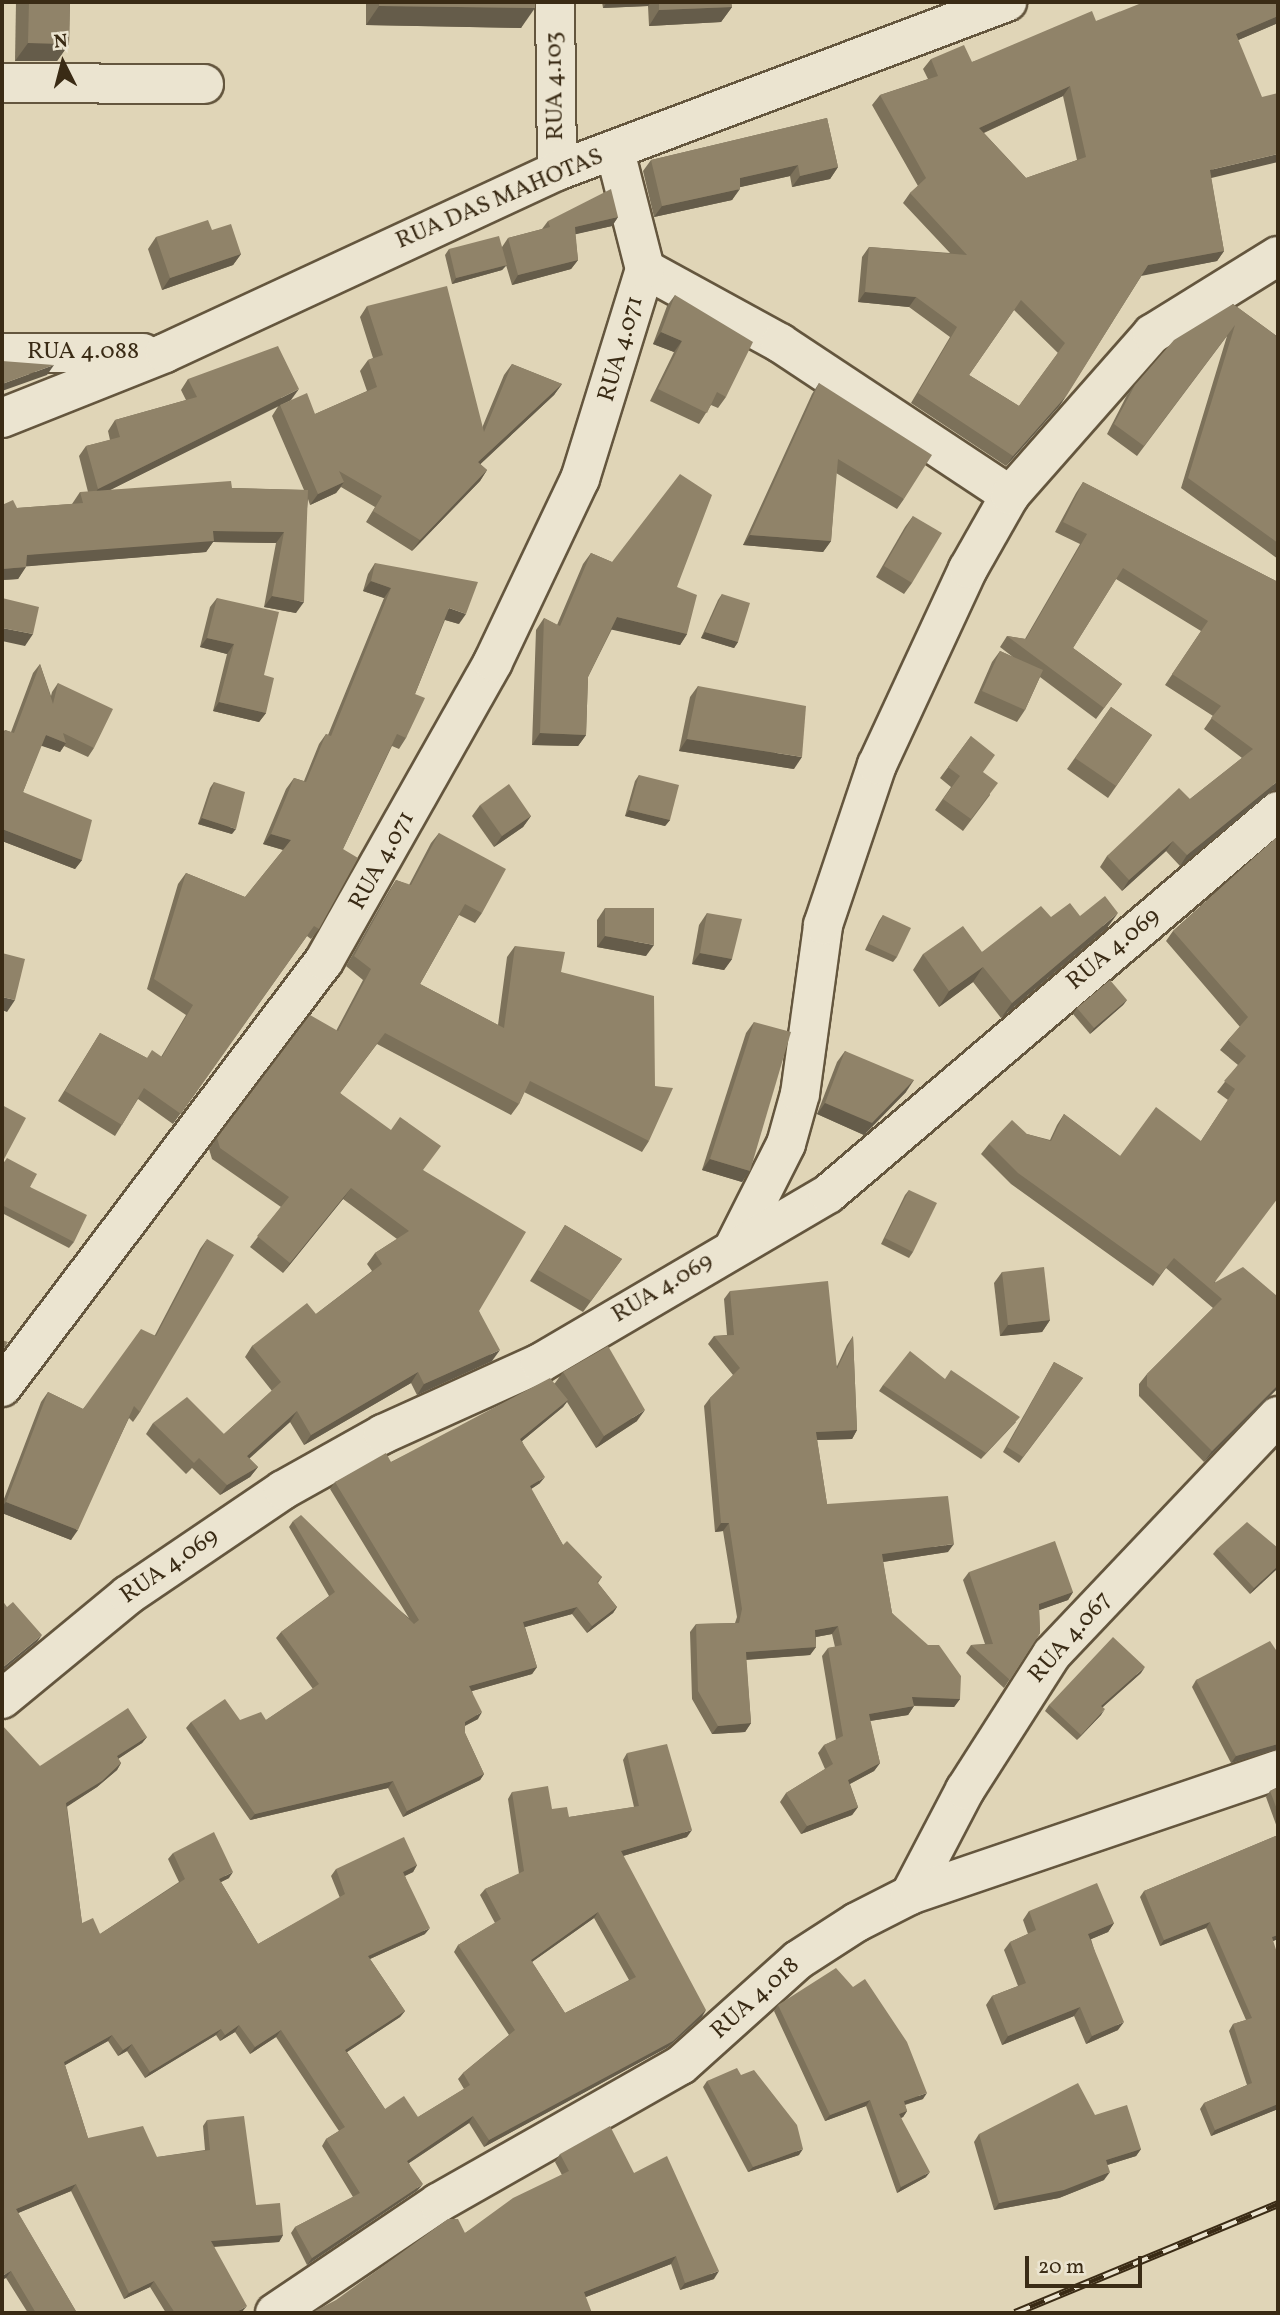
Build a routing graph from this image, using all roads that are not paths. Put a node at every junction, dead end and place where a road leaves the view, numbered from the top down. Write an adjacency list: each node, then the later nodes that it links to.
1 (555, 2): 6 (street, RUA 4.103)
2 (1007, 2): 5 (street, RUA DAS MAHOTAS)
3 (2, 83): 4 (street)
4 (204, 84)
5 (615, 151): 6 (street, RUA DAS MAHOTAS); 8 (street)
6 (557, 171): 10 (street, RUA DAS MAHOTAS)
7 (1278, 256): 12 (street)
8 (645, 269): 12 (street); 15 (street, RUA 4.071)
9 (2, 353): 10 (street, RUA 4.088)
10 (165, 353): 11 (street, RUA DAS MAHOTAS)
11 (2, 418)
12 (1010, 495): 14 (street)
13 (1278, 811): 14 (street, RUA 4.069)
14 (735, 1245): 17 (street, RUA 4.069)
15 (2, 1387)
16 (1278, 1416): 19 (street, RUA 4.067)
17 (2, 1699)
18 (1278, 1770): 19 (street, RUA 4.018)
19 (910, 1895): 20 (street, RUA 4.018)
20 (275, 2313)

